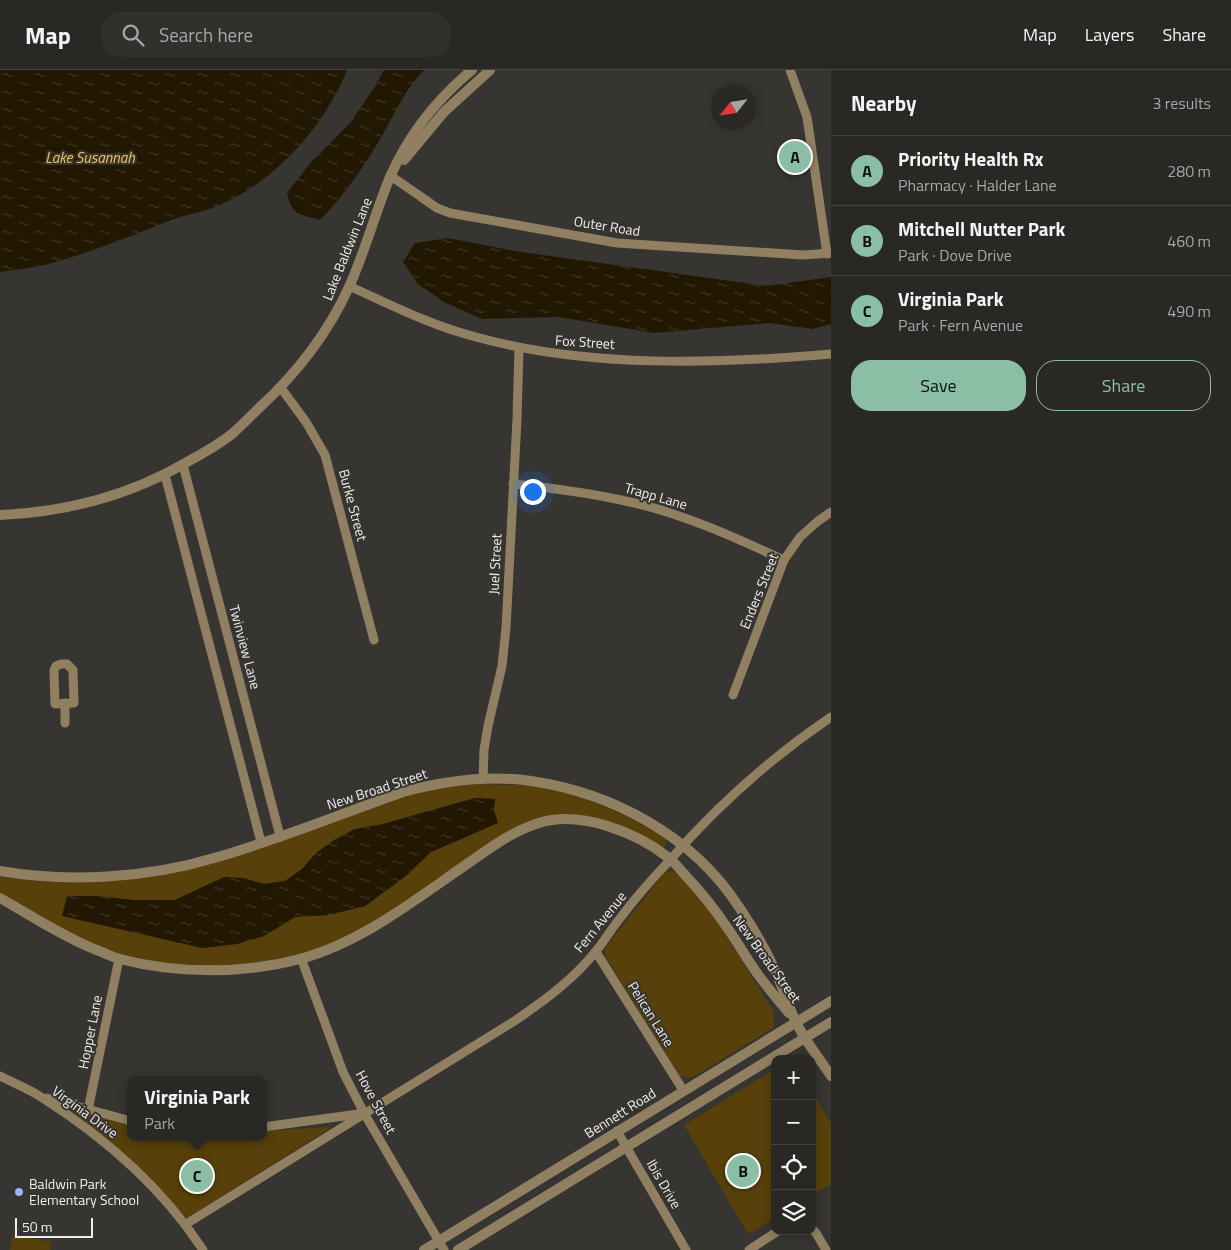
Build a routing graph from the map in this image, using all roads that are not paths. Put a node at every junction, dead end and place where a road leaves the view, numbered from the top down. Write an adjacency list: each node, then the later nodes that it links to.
1 (472, 70): 4 (street, Lake Baldwin Lane)
2 (490, 70): 4 (street, Lake Baldwin Lane)
3 (790, 70): 5 (street)
4 (391, 176): 5 (street, Outer Road); 6 (street, Lake Baldwin Lane)
5 (829, 253)
6 (349, 286): 7 (street, Fox Street); 9 (street, Lake Baldwin Lane)
7 (519, 348): 8 (street, Fox Street); 12 (street, Juel Street)
8 (831, 354)
9 (281, 388): 10 (street, Lake Baldwin Lane); 16 (street, Burke Street)
10 (183, 465): 11 (street, Lake Baldwin Lane); 22 (street, Twinview Lane)
11 (165, 475): 14 (street, Lake Baldwin Lane); 23 (street)
12 (513, 484): 15 (street, Trapp Lane); 21 (street, Juel Street)
13 (831, 512): 15 (street, Enders Street)
14 (0, 515)
15 (784, 560): 17 (street, Enders Street)
16 (374, 640)
17 (733, 695)
18 (65, 703): 18 (street); 20 (street)
19 (831, 717): 24 (street, Fern Avenue)
20 (65, 723)
21 (483, 779): 22 (street, New Broad Street); 24 (street, New Broad Street)
22 (280, 836): 23 (street, New Broad Street)
23 (261, 842): 26 (street, New Broad Street)
24 (683, 845): 25 (street, Fern Avenue); 32 (street, New Broad Street)
25 (670, 859): 28 (street, Fern Avenue); 29 (street, New Broad Street); 32 (street, New Broad Street)
26 (0, 871)
27 (0, 898): 30 (street, New Broad Street)
28 (596, 952): 37 (street, Pelican Lane); 40 (street, Fern Avenue)
29 (301, 958): 30 (street, New Broad Street); 40 (street, Hove Street)
30 (118, 959): 39 (street, Hopper Lane)
31 (831, 1000): 32 (street, Bennett Road)
32 (796, 1022): 34 (street); 37 (street, Bennett Road)
33 (831, 1022): 34 (street)
34 (805, 1038): 36 (street); 44 (street)
35 (0, 1076): 38 (street, Virginia Drive)
36 (831, 1076)
37 (683, 1090): 43 (street, Bennett Road)
38 (40, 1096): 39 (street); 45 (street, Virginia Drive)
39 (88, 1110): 41 (street)
40 (364, 1113): 42 (street, Fern Avenue); 45 (street, Fern Avenue); 48 (street, Hove Street)
41 (127, 1120)
42 (267, 1126)
43 (617, 1131): 44 (street, Ibis Drive); 48 (street, Bennett Road)
44 (627, 1147): 51 (street); 52 (street, Ibis Drive)
45 (186, 1224): 49 (street, Virginia Drive)
46 (816, 1233): 54 (street)
47 (772, 1235): 53 (street)
48 (442, 1245): 50 (street, Bennett Road)
49 (204, 1250)
50 (424, 1250)
51 (458, 1250)
52 (686, 1250)
53 (749, 1250)
54 (826, 1250)

